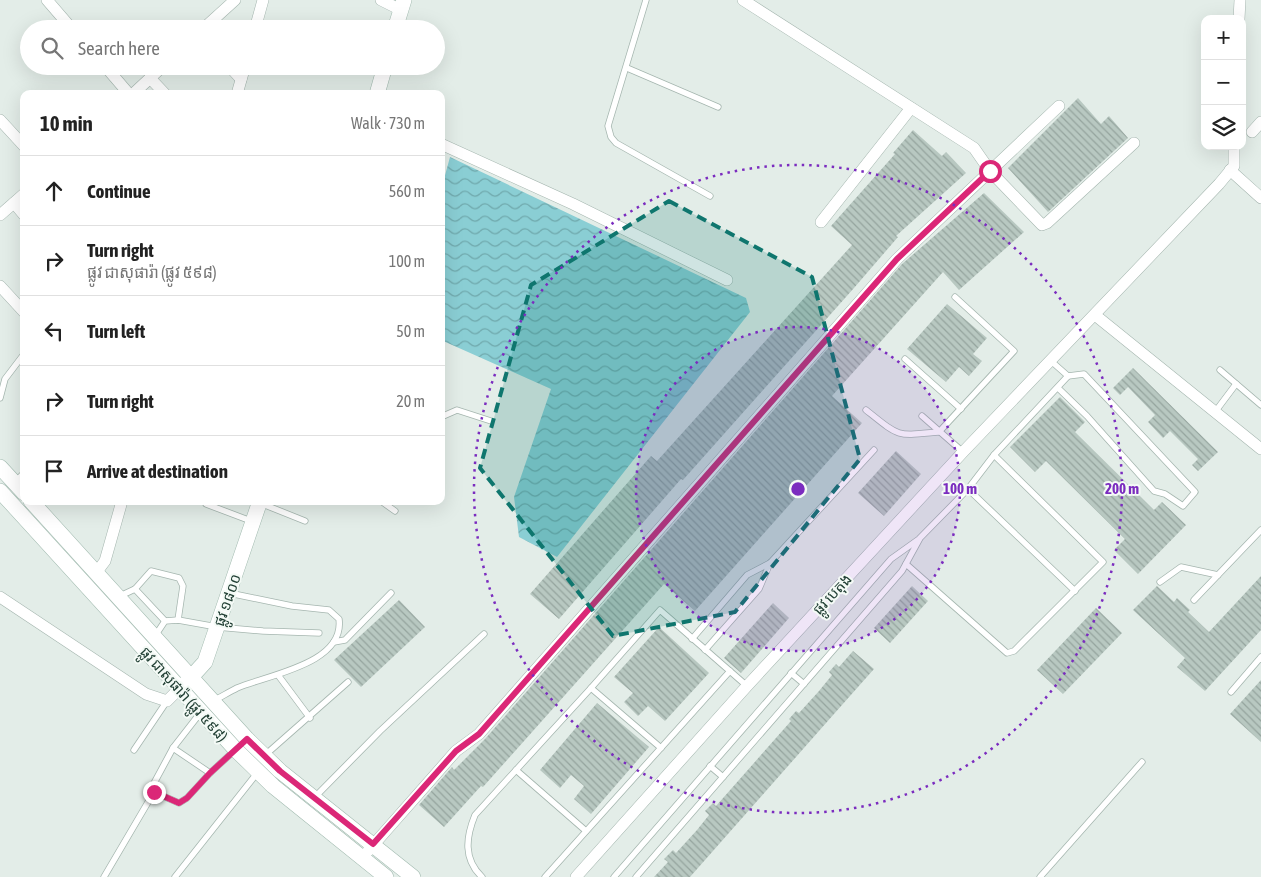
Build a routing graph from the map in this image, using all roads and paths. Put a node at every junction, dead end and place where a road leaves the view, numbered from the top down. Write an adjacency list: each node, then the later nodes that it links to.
1 (47, 0): 10 (street)
2 (235, 0): 11 (street)
3 (263, 0): 12 (street)
4 (380, 0): 8 (street)
5 (646, 0): 14 (lane)
6 (743, 0): 29 (street)
7 (1240, 0): 9 (street)
8 (403, 5): 13 (main road)
9 (1239, 15)
10 (64, 20)
11 (213, 20)
12 (257, 20)
13 (399, 20)
14 (627, 68): 28 (lane); 39 (lane)
15 (113, 75): 22 (street)
16 (153, 75): 20 (street)
17 (237, 75): 21 (street)
18 (242, 75): 21 (street)
19 (382, 75): 26 (main road)
20 (150, 78): 23 (street); 24 (street)
21 (241, 79): 25 (street)
22 (126, 90)
23 (137, 90)
24 (161, 90)
25 (238, 90)
26 (378, 90)
27 (1059, 106): 38 (street)
28 (718, 107)
29 (911, 108): 38 (street); 45 (street)
30 (0, 120): 33 (street)
31 (1261, 122): 32 (street)
32 (1252, 132)
33 (20, 142)
34 (1134, 143): 38 (street)
35 (445, 146): 46 (street)
36 (1234, 150): 37 (street)
37 (1230, 170): 41 (street); 50 (street, ផ្លូវ បេតុង)
38 (990, 171): 137 (street)
39 (710, 196)
40 (20, 198): 42 (street)
41 (1261, 198)
42 (14, 203): 43 (street); 44 (street)
43 (20, 210)
44 (0, 215)
45 (821, 222)
46 (727, 280)
47 (0, 286): 49 (street)
48 (954, 297): 60 (lane)
49 (20, 308)
50 (1094, 315): 53 (street, ផ្លូវ បេតុង); 62 (street)
51 (20, 359): 58 (lane)
52 (905, 359): 60 (lane)
53 (1051, 361): 55 (lane); 69 (street, ផ្លូវ បេតុង)
54 (1220, 370): 56 (lane)
55 (1068, 376): 57 (lane); 57 (lane)
56 (1236, 384): 59 (lane); 62 (lane)
57 (1058, 388): 70 (lane)
58 (0, 398)
59 (1261, 405)
60 (960, 409): 66 (lane)
61 (866, 410): 66 (lane)
62 (1215, 412): 67 (street)
63 (445, 415): 65 (lane)
64 (922, 416): 66 (lane)
65 (491, 421)
66 (939, 432): 69 (lane)
67 (1261, 449)
68 (874, 450): 86 (lane)
69 (963, 452): 114 (street, ផ្លូវ បេតុង)
70 (994, 455): 73 (lane); 92 (lane)
71 (0, 467): 72 (main road)
72 (20, 482)
73 (968, 489): 85 (lane); 92 (lane)
74 (0, 492): 116 (main road, ផ្លូវ ជាសុផារ៉ា (ផ្លូវ ៥៩៨))
75 (35, 505): 88 (main road, ផ្លូវ ជាសុផារ៉ា (ផ្លូវ ៥៩៨))
76 (121, 505): 88 (street)
77 (209, 505): 83 (lane)
78 (259, 505): 83 (main road, ផ្លូវ ១៨០០)
79 (267, 505): 82 (lane)
80 (387, 505): 81 (lane)
81 (395, 511)
82 (305, 521)
83 (254, 522): 93 (main road, ផ្លូវ ១៨០០)
84 (1261, 530): 89 (lane)
85 (919, 539): 87 (lane); 109 (lane)
86 (770, 563): 104 (lane); 106 (lane)
87 (906, 564): 92 (lane); 113 (lane)
88 (96, 573): 96 (main road, ផ្លូវ ជាសុផារ៉ា (ផ្លូវ ៥៩៨))
89 (1218, 574): 90 (lane); 97 (lane)
90 (1160, 582)
91 (135, 589): 96 (lane); 98 (lane); 99 (lane)
92 (1075, 592)
93 (229, 593): 100 (main road, ផ្លូវ ១៨០០); 105 (lane)
94 (391, 593): 105 (lane)
95 (0, 597): 118 (street)
96 (119, 597): 103 (main road, ផ្លូវ ជាសុផារ៉ា (ផ្លូវ ៥៩៨))
97 (1194, 600)
98 (178, 620): 99 (lane); 100 (lane)
99 (165, 621): 103 (lane)
100 (217, 628): 101 (lane); 111 (main road, ផ្លូវ ១៨០០)
101 (319, 632)
102 (484, 634): 135 (lane)
103 (154, 636): 111 (main road, ផ្លូវ ជាសុផារ៉ា (ផ្លូវ ៥៩៨))
104 (692, 639): 106 (lane); 115 (lane)
105 (334, 642): 110 (lane)
106 (705, 650): 108 (lane)
107 (1261, 657): 117 (lane)
108 (730, 671): 114 (lane); 124 (lane)
109 (791, 673): 113 (lane); 129 (lane)
110 (278, 675): 119 (lane); 121 (lane)
111 (190, 678): 116 (main road, ផ្លូវ ១៨០០); 119 (main road, ផ្លូវ ជាសុផារ៉ា (ផ្លូវ ៥៩៨))
112 (348, 682): 121 (lane)
113 (804, 684): 133 (lane)
114 (747, 686): 145 (street, ផ្លូវ បេតុង)
115 (591, 688): 124 (lane); 130 (lane)
116 (180, 689): 118 (street); 120 (main road, ផ្លូវ ជាសុផារ៉ា (ផ្លូវ ៥៩៨))
117 (1230, 692)
118 (167, 701): 125 (lane)
119 (213, 702): 120 (lane); 122 (main road, ផ្លូវ ជាសុផារ៉ា (ផ្លូវ ៥៩៨))
120 (201, 712): 123 (lane); 126 (main road, ផ្លូវ ជាសុផារ៉ា (ផ្លូវ ៥៩៨))
121 (310, 718): 127 (lane)
122 (247, 739): 126 (lane); 127 (main road, ផ្លូវ ជាសុផារ៉ា (ផ្លូវ ៥៩៨))
123 (173, 748): 132 (lane); 134 (lane)
124 (660, 748): 136 (lane)
125 (134, 750)
126 (236, 750): 131 (main road, ផ្លូវ ជាសុផារ៉ា (ផ្លូវ ៥៩៨)); 132 (lane)
127 (264, 756): 135 (main road, ផ្លូវ ជាសុផារ៉ា (ផ្លូវ ៥៩៨))
128 (1142, 762): 148 (lane)
129 (710, 766): 133 (lane); 146 (lane)
130 (516, 770): 136 (lane); 143 (lane)
131 (258, 772): 138 (main road, ផ្លូវ ជាសុផារ៉ា (ផ្លូវ ៥៩៨)); 140 (lane)
132 (210, 773): 134 (lane)
133 (723, 777): 147 (lane)
134 (154, 792): 139 (lane)
135 (314, 798): 137 (main road, ផ្លូវ ជាសុផារ៉ា (ផ្លូវ ៥៩៨))
136 (586, 831): 144 (lane)
137 (373, 844): 138 (street); 142 (main road, ផ្លូវ ជាសុផារ៉ា (ផ្លូវ ៥៩៨))
138 (362, 858): 141 (main road, ផ្លូវ ជាសុផារ៉ា (ផ្លូវ ៥៩៨))
139 (104, 877)
140 (175, 877)
141 (386, 877)
142 (413, 877)
143 (482, 877)
144 (545, 877)
145 (576, 877)
146 (614, 877)
147 (636, 877)
148 (1040, 877)

